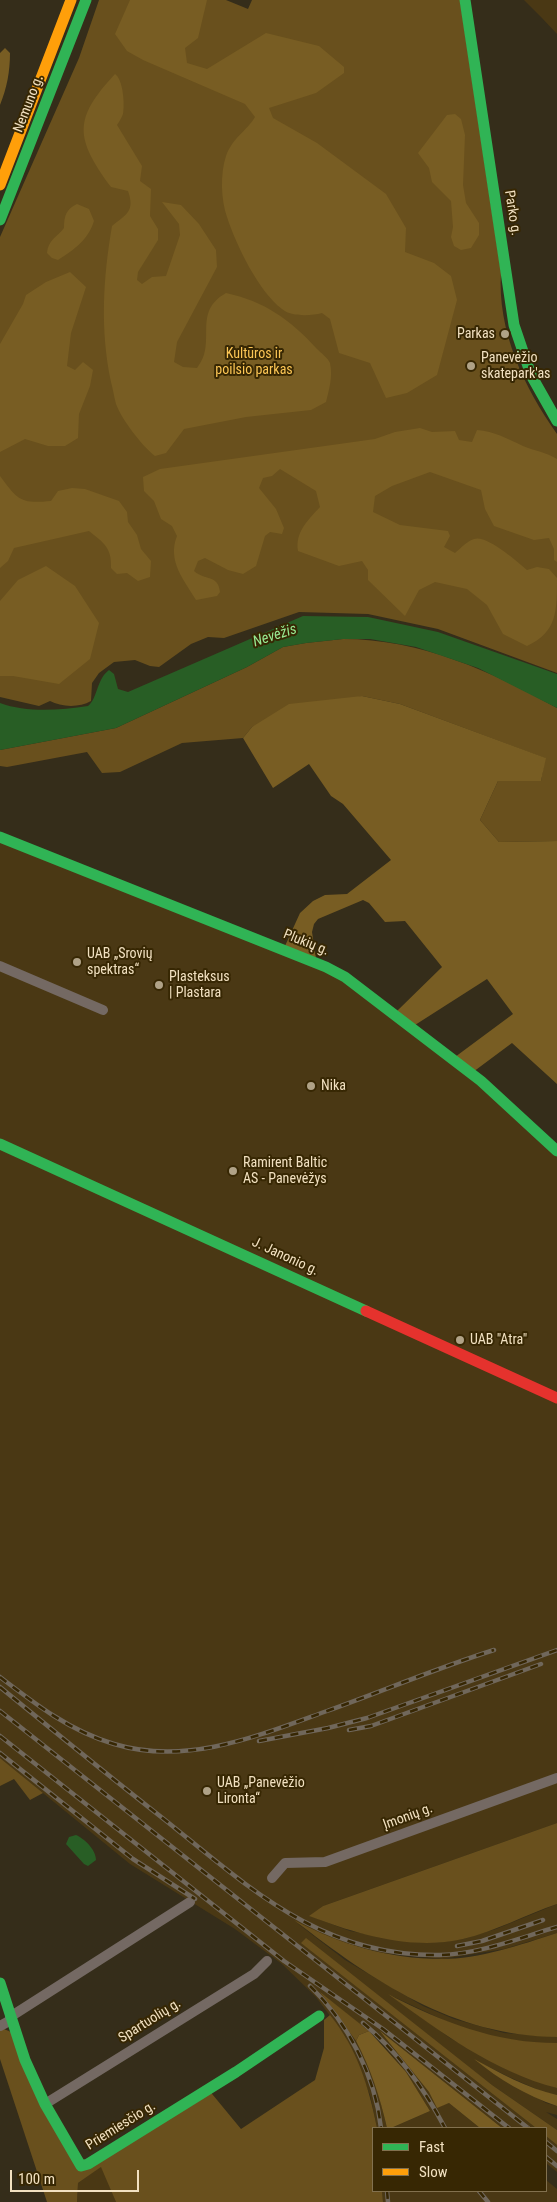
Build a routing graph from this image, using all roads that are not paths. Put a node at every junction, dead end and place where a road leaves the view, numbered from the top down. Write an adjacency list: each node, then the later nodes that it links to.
1 (71, 0): 4 (main road, Nemuno g.)
2 (86, 0): 5 (main road, Nemuno g.)
3 (465, 0): 6 (main road, Parko g.)
4 (0, 185)
5 (0, 220)
6 (557, 421)
7 (0, 838): 11 (main road, Plukių g.)
8 (0, 966): 9 (street)
9 (103, 1010)
10 (0, 1144): 12 (main road, J. Janonio g.)
11 (557, 1151)
12 (557, 1398)
13 (557, 1778): 14 (street, Įmonių g.)
14 (272, 1878)
15 (190, 1902): 19 (street)
16 (267, 1961): 21 (street, Spartuolių g.)
17 (0, 1983): 19 (main road, Priemiesčio g.)
18 (319, 2016): 21 (main road, Priemiesčio g.)
19 (10, 2018): 20 (street); 21 (main road, Priemiesčio g.)
20 (0, 2026)
21 (46, 2104)

